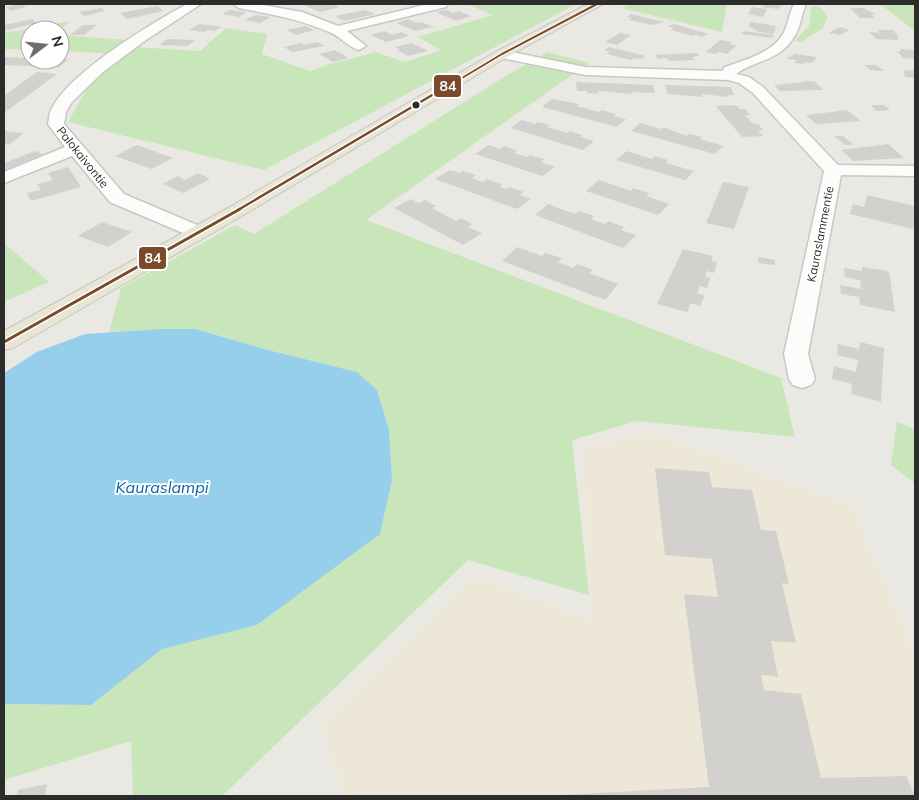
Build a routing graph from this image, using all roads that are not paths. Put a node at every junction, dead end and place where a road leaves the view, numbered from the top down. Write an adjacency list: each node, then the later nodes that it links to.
1 (195, 4): 11 (street, Palokaivontie)
2 (239, 4): 6 (street)
3 (442, 4): 7 (street)
4 (596, 4): 9 (main road)
5 (800, 4): 10 (street)
6 (268, 5): 7 (street)
7 (337, 30): 8 (street)
8 (358, 46)
9 (502, 54): 10 (street, Kauraslammentie); 15 (main road)
10 (728, 76): 12 (street, Kauraslammentie)
11 (75, 149): 14 (street); 15 (street, Palokaivontie)
12 (832, 170): 13 (street); 17 (street, Kauraslammentie)
13 (915, 171)
14 (4, 178)
15 (197, 232): 16 (main road)
16 (4, 342)
17 (802, 379)

